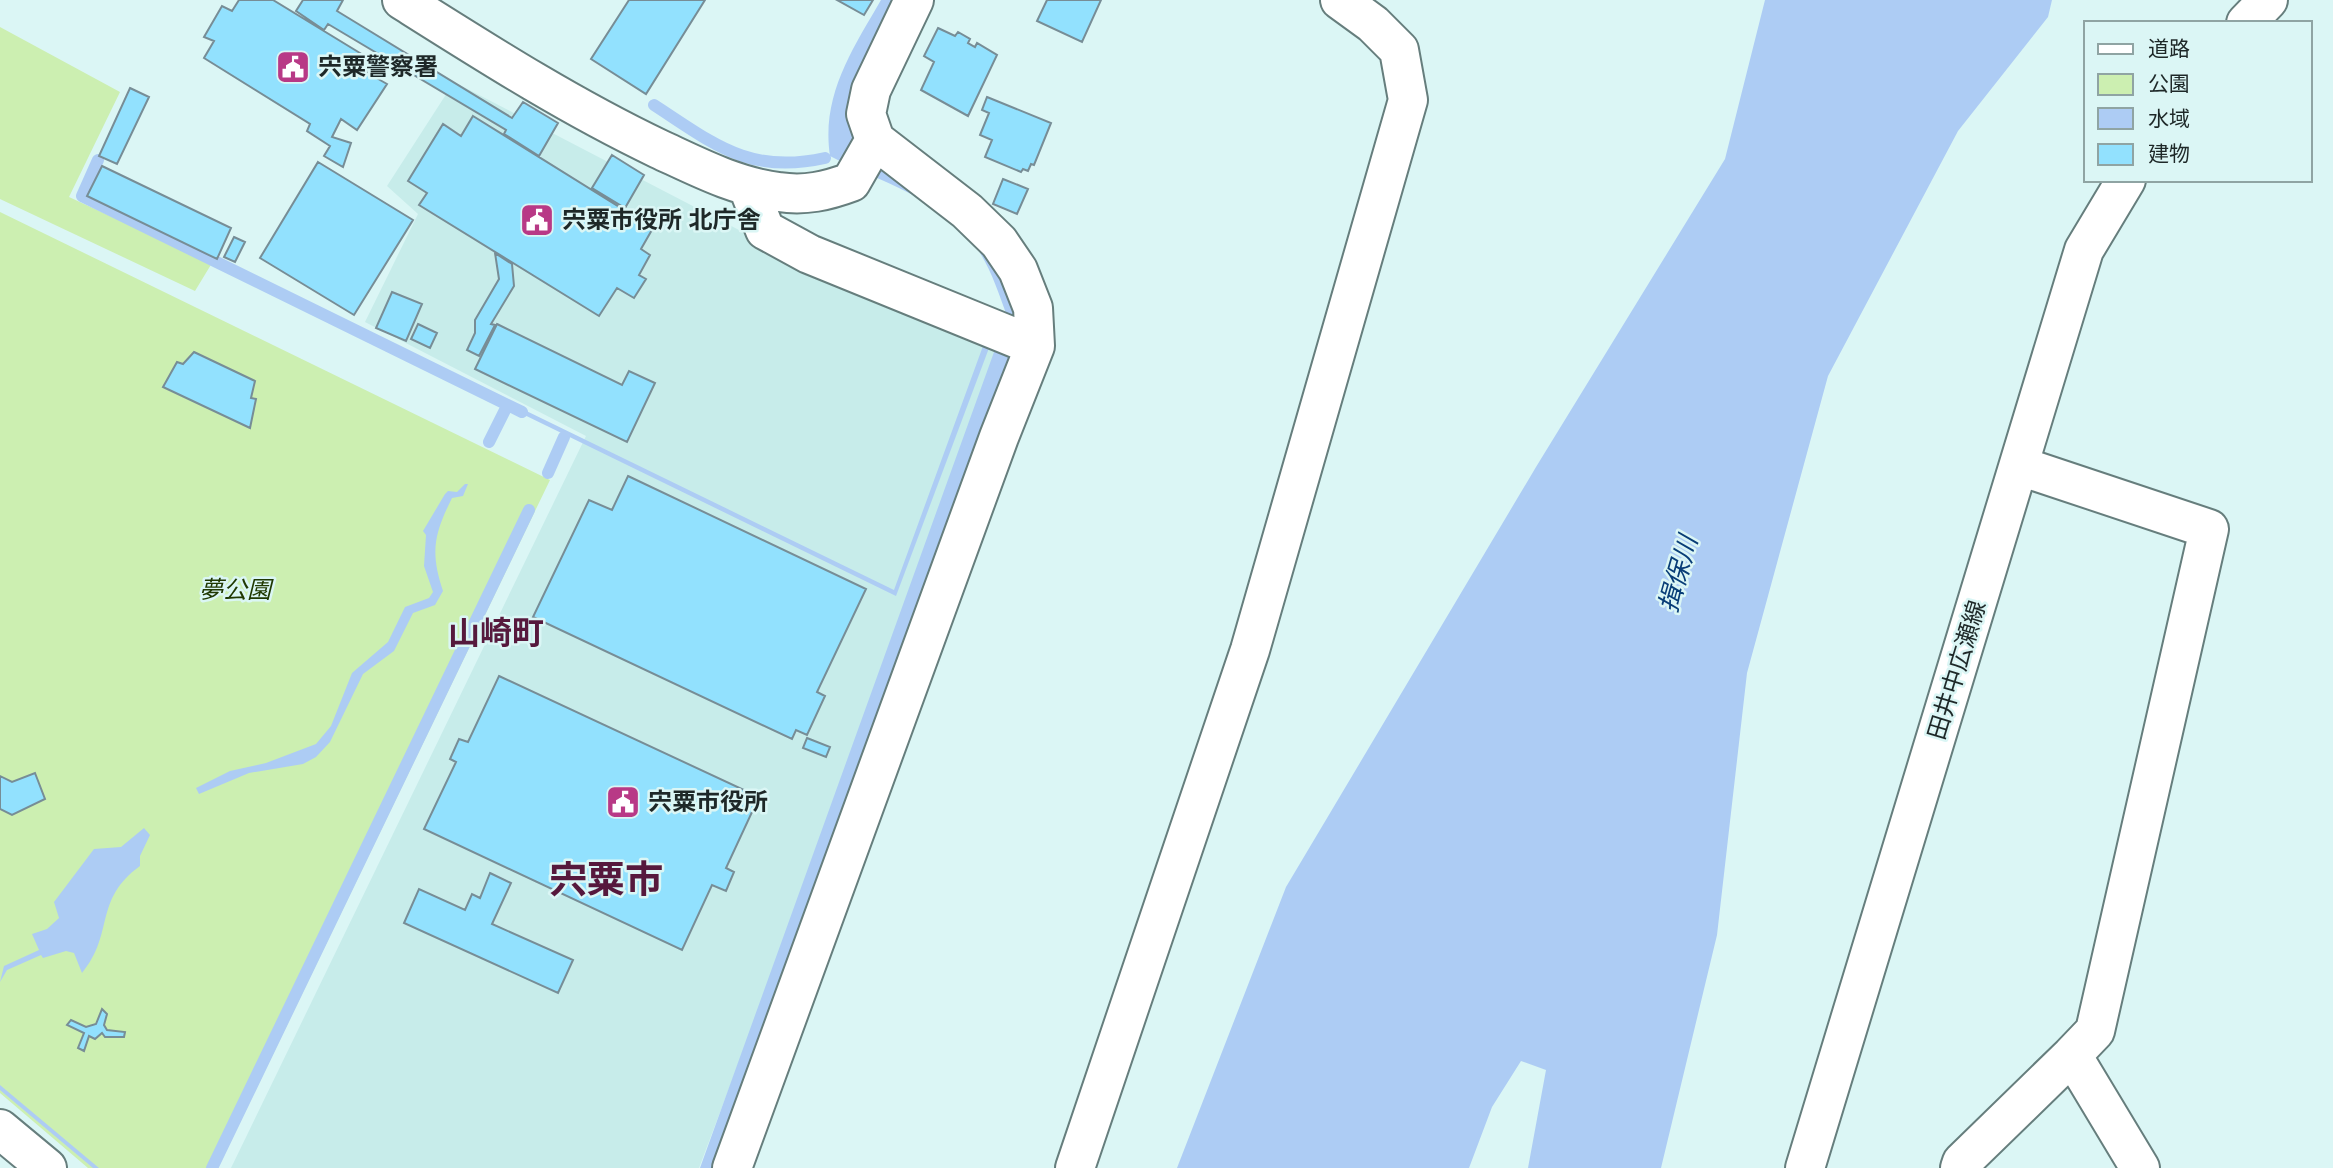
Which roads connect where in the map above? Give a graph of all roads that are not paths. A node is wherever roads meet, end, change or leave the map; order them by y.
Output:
1 (402, 0) edge
2 (914, 0) edge
3 (1340, 0) edge
4 (2268, 0) edge
5 (2248, 21) edge
6 (875, 140) junction
7 (2125, 182) edge
8 (748, 187) junction
9 (1035, 346) junction
10 (2020, 466) junction
11 (2072, 1055) junction
12 (0, 1129) edge
13 (47, 1168) edge
14 (732, 1168) edge
15 (1075, 1168) edge
16 (1805, 1168) edge
17 (1960, 1168) edge
18 (2140, 1168) edge

1 - 8 street
2 - 6 street
3 - 15 street
4 - 5 street
6 - 8 street
6 - 9 street
7 - 10 street, 田井中広瀬線
8 - 9 street
9 - 14 street
10 - 11 street
10 - 16 street, 田井中広瀬線
11 - 17 street
11 - 18 street
12 - 13 street

